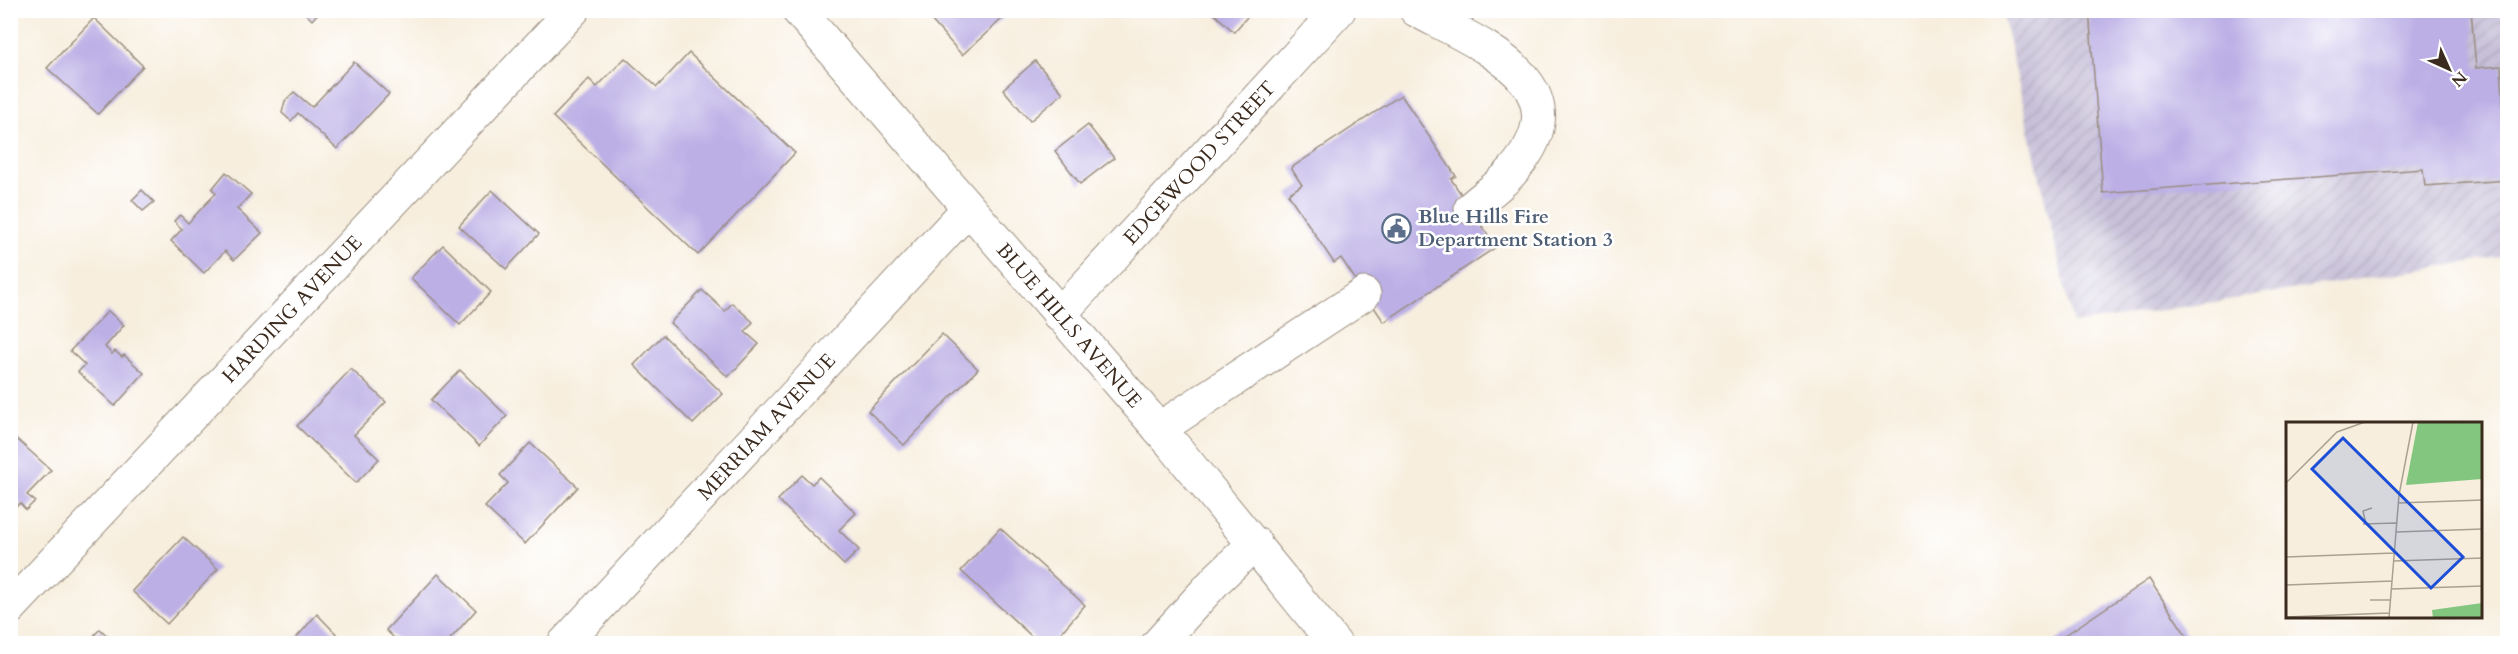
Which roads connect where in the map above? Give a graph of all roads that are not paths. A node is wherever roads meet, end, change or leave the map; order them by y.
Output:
1 (573, 10) edge
2 (798, 10) edge
3 (1339, 10) edge
4 (1416, 10) edge
5 (1471, 208) dead end
6 (968, 209) junction
7 (1364, 294) dead end
8 (1059, 315) junction
9 (1159, 429) junction
10 (1255, 543) junction
11 (10, 608) edge
12 (564, 644) edge
13 (1158, 644) edge
14 (1335, 644) edge

1 - 11 street, HARDING AVENUE
2 - 6 street, BLUE HILLS AVENUE
3 - 8 street, EDGEWOOD STREET
4 - 5 street
6 - 8 street, BLUE HILLS AVENUE
6 - 12 street, MERRIAM AVENUE
7 - 9 street
8 - 9 street, BLUE HILLS AVENUE
9 - 10 street, BLUE HILLS AVENUE
10 - 13 street
10 - 14 street, BLUE HILLS AVENUE

